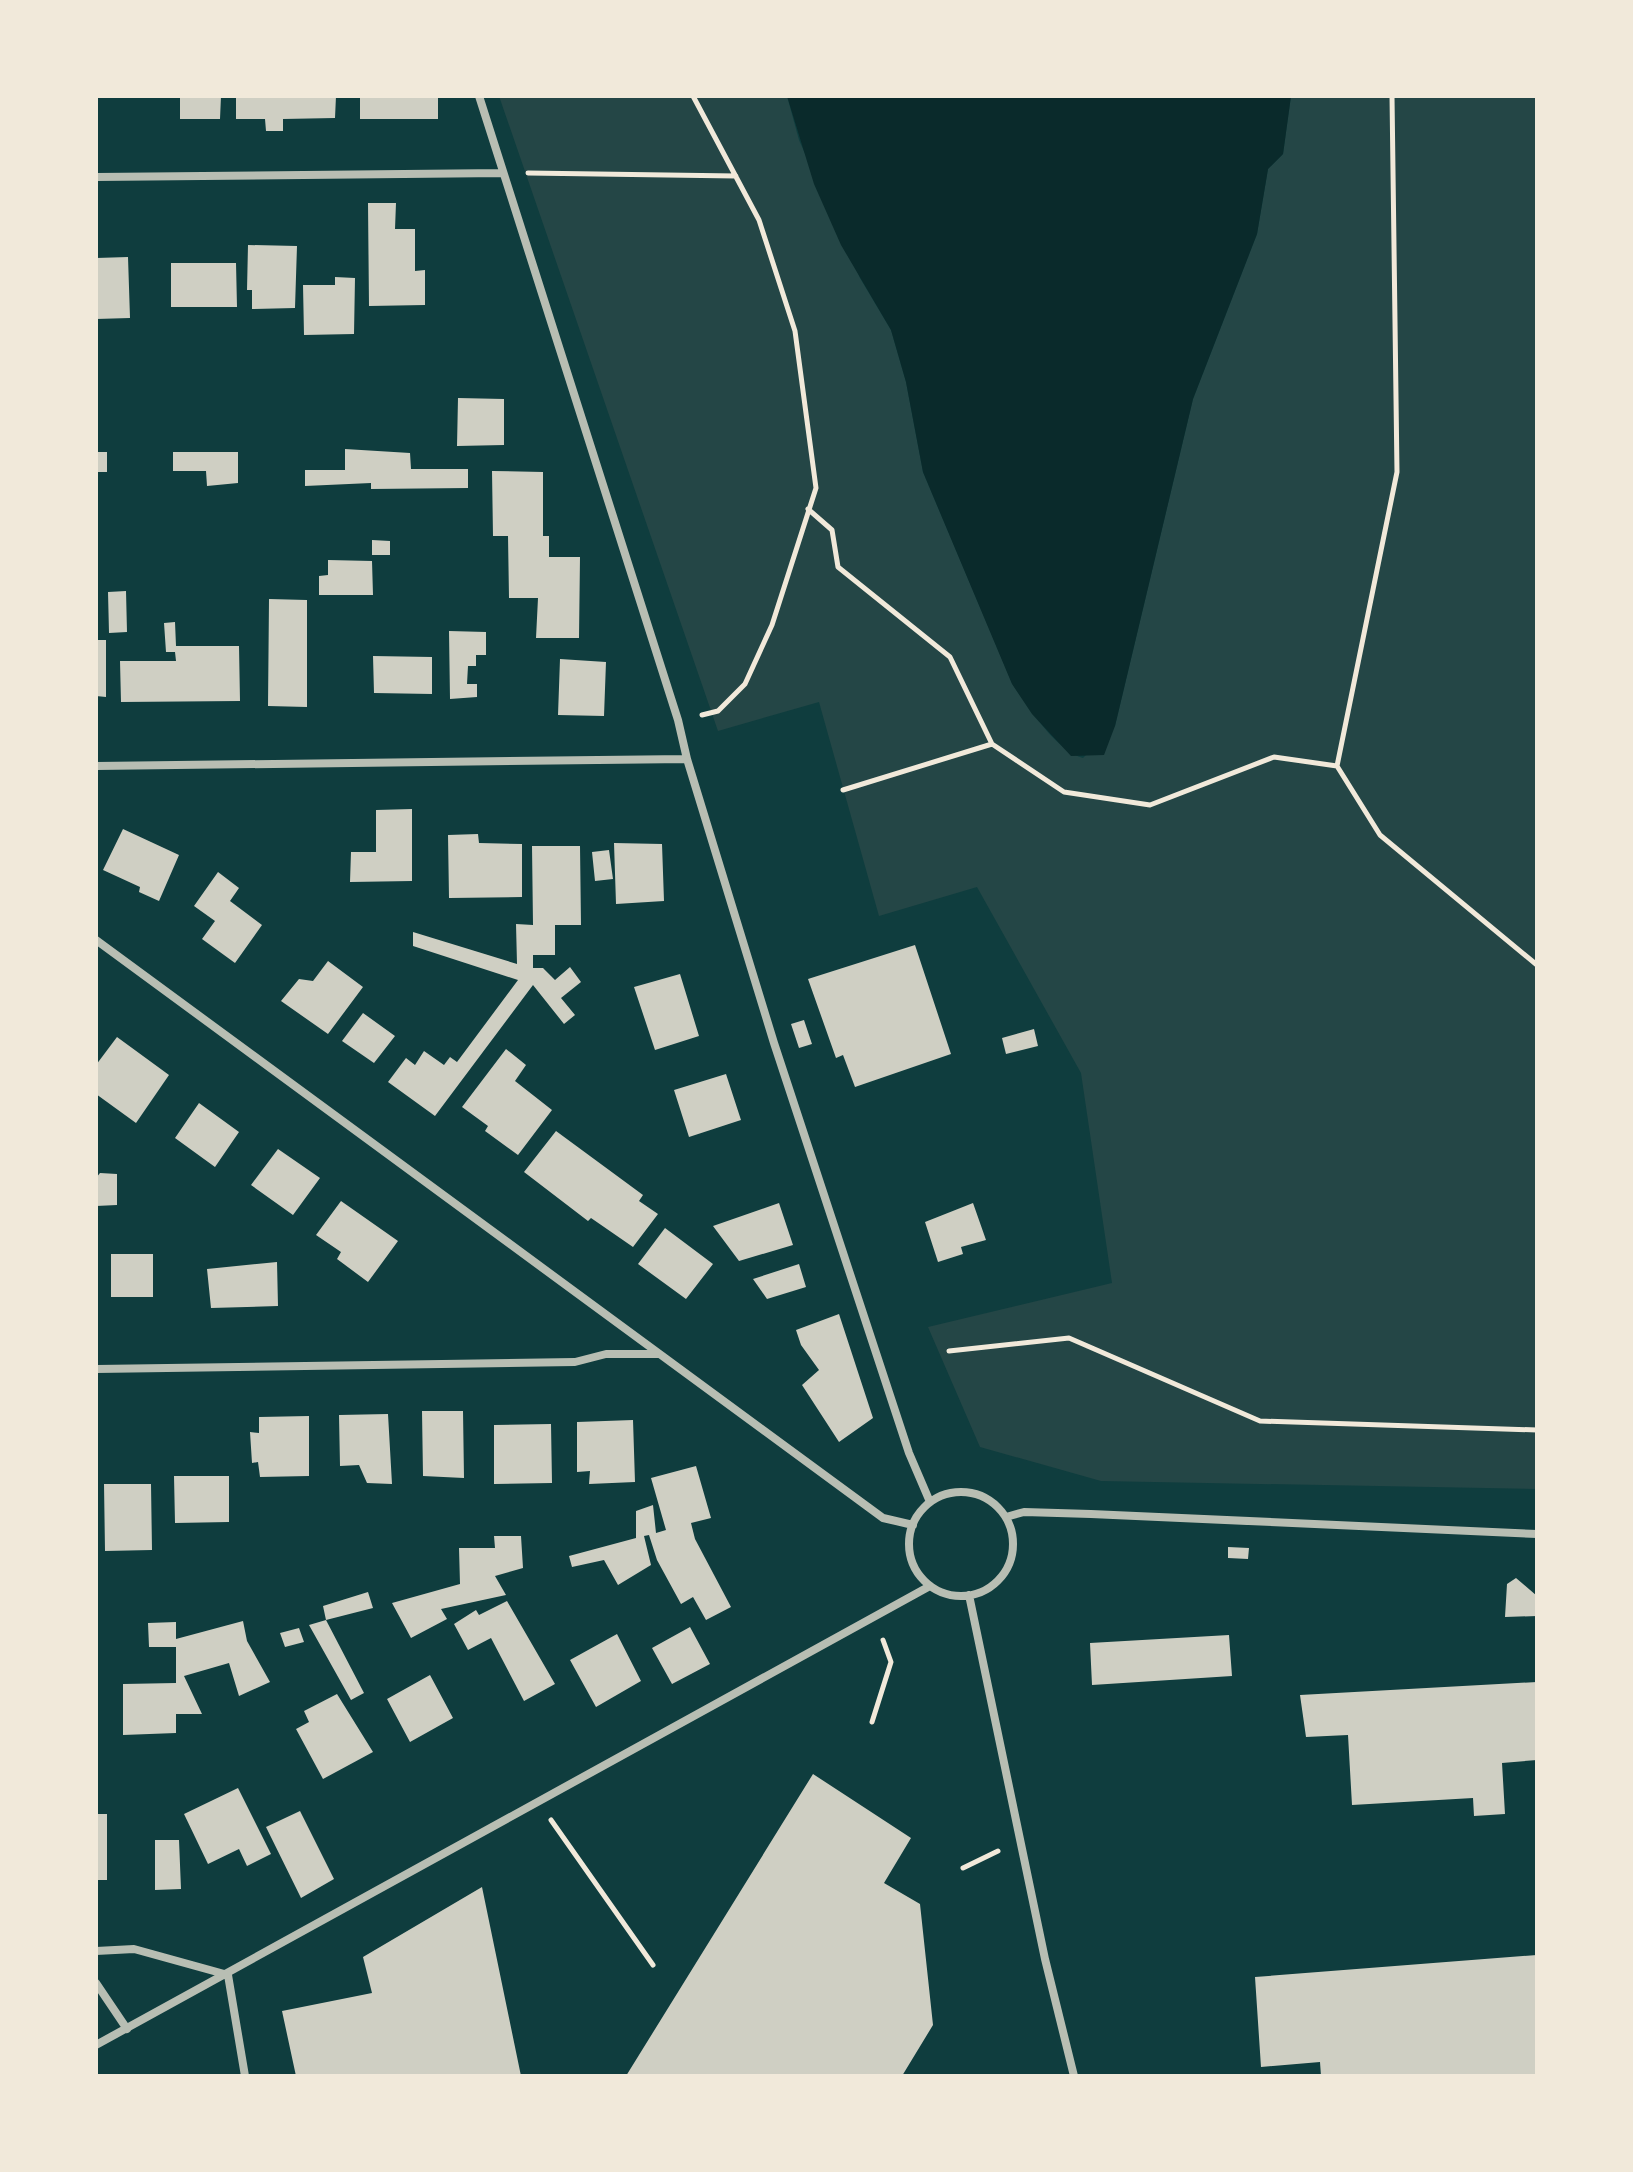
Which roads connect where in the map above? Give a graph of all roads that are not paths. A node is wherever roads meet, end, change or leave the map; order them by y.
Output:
1 (479, 96) edge
2 (503, 173) junction
3 (96, 177) edge
4 (687, 759) junction
5 (96, 766) edge
6 (96, 940) edge
7 (658, 1354) junction
8 (96, 1369) edge
9 (930, 1502) junction
10 (1006, 1517) junction
11 (913, 1525) junction
12 (1537, 1534) edge
13 (930, 1586) junction
14 (969, 1595) junction
15 (96, 1951) edge
16 (228, 1975) junction
17 (96, 1983) edge
18 (127, 2029) junction
19 (96, 2045) edge
20 (245, 2076) edge
21 (1074, 2076) edge

1 - 2 street
2 - 3 street
2 - 4 street
4 - 5 street
4 - 9 street
6 - 7 street
7 - 8 street
7 - 11 street
9 - 10 street
9 - 11 street
10 - 12 street
10 - 14 street
11 - 13 street
13 - 14 street
13 - 16 street
14 - 21 street
15 - 16 street
16 - 18 street
16 - 20 street
17 - 18 street
18 - 19 street

